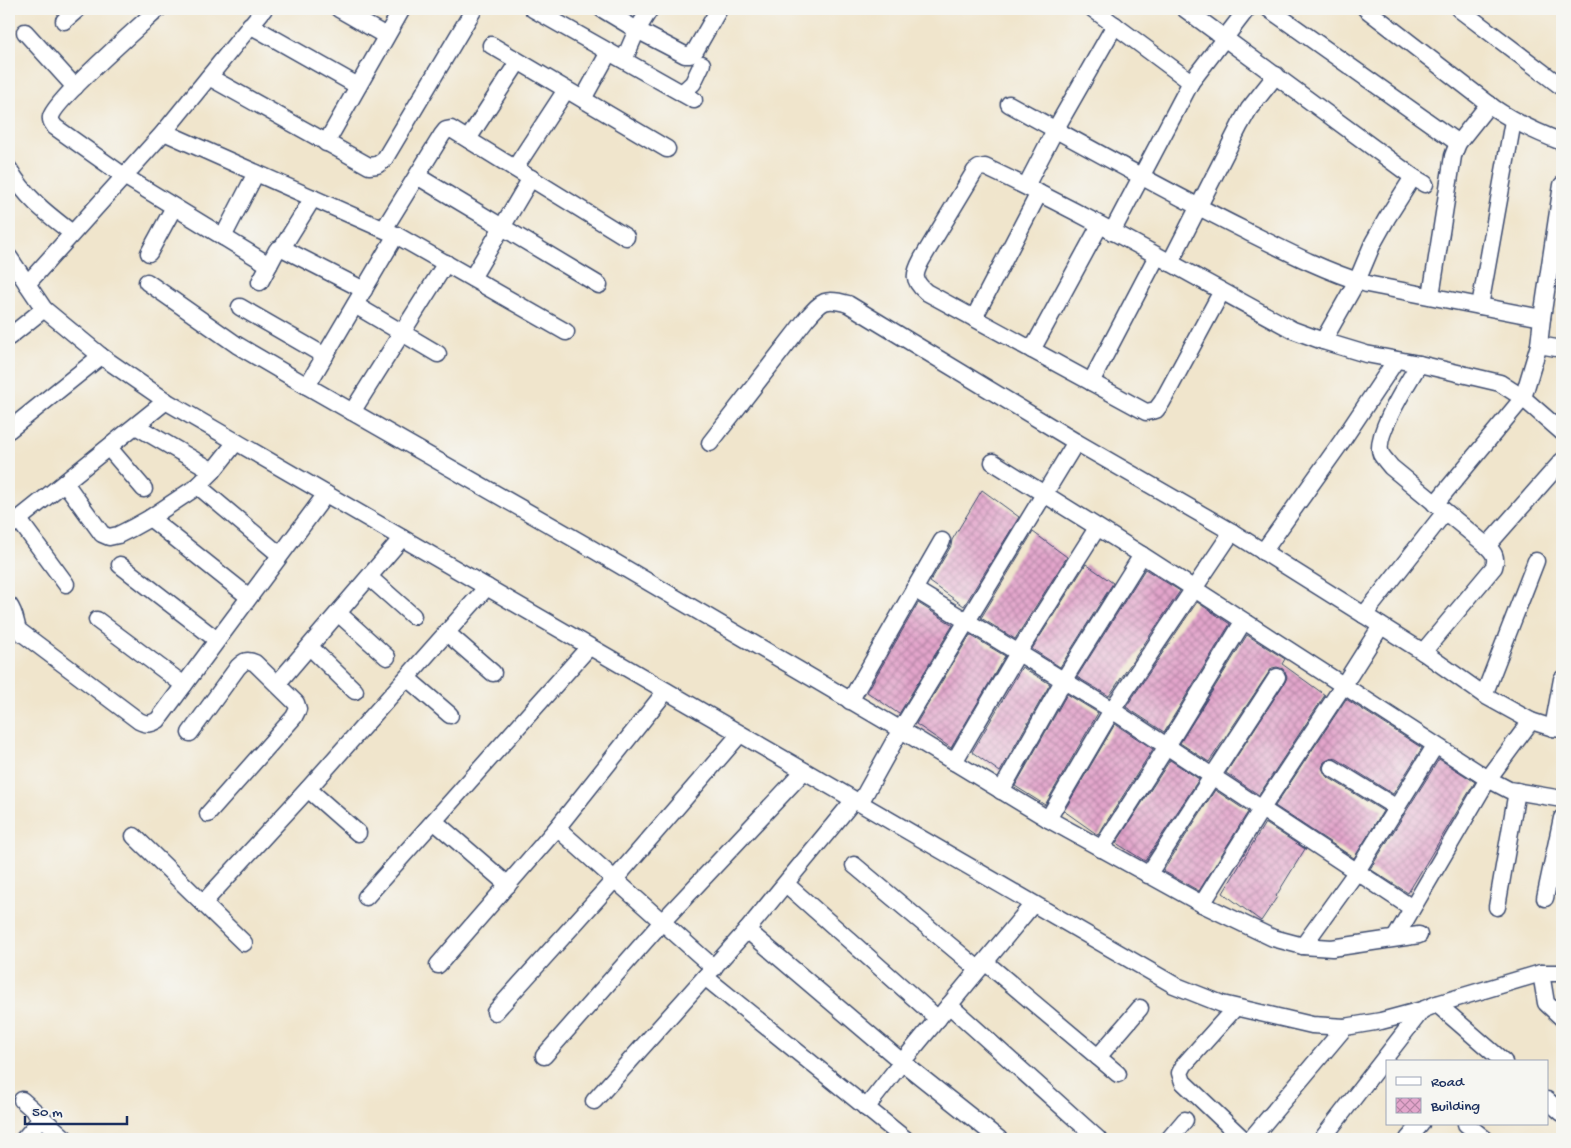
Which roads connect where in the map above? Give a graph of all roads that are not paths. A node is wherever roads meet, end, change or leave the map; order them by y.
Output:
1 (78, 9) edge
2 (158, 9) edge
3 (264, 9) edge
4 (339, 9) edge
5 (402, 9) edge
6 (533, 9) edge
7 (602, 9) edge
8 (650, 9) edge
9 (719, 9) edge
10 (1093, 9) edge
11 (1185, 9) edge
12 (1247, 9) edge
13 (1269, 9) edge
14 (1366, 9) edge
15 (1458, 9) edge
16 (470, 10) edge
17 (64, 21) dead end
18 (1115, 25) junction
19 (250, 26) junction
20 (637, 30) junction
21 (25, 32) dead end
22 (386, 36) junction
23 (1225, 38) junction
24 (491, 45) dead end
25 (609, 52) junction
26 (624, 60) junction
27 (518, 62) junction
28 (702, 64) dead end
29 (1276, 75) junction
30 (209, 77) junction
31 (1192, 82) junction
32 (358, 86) junction
33 (75, 87) junction
34 (1562, 87) edge
35 (566, 90) junction
36 (583, 99) junction
37 (1009, 104) dead end
38 (1489, 104) junction
39 (1514, 121) junction
40 (1055, 130) junction
41 (164, 132) junction
42 (468, 139) junction
43 (1562, 142) edge
44 (326, 143) junction
45 (1458, 143) junction
46 (667, 149) dead end
47 (514, 168) junction
48 (9, 169) edge
49 (256, 173) junction
50 (124, 176) junction
51 (417, 176) junction
52 (1141, 177) junction
53 (531, 178) junction
54 (1562, 184) edge
55 (1032, 190) junction
56 (313, 198) junction
57 (174, 207) junction
58 (1198, 207) junction
59 (502, 227) junction
60 (1106, 229) junction
61 (390, 232) junction
62 (72, 234) junction
63 (223, 237) junction
64 (626, 237) dead end
65 (282, 248) junction
66 (149, 253) dead end
67 (9, 257) edge
68 (1164, 260) junction
69 (446, 263) junction
70 (269, 265) junction
71 (472, 278) junction
72 (1357, 281) junction
73 (147, 282) dead end
74 (260, 282) dead end
75 (27, 284) junction
76 (599, 284) dead end
77 (364, 290) junction
78 (1222, 291) junction
79 (1432, 296) junction
80 (355, 305) junction
81 (1480, 306) junction
82 (240, 308) dead end
83 (44, 309) junction
84 (974, 318) junction
85 (1542, 318) junction
86 (566, 332) dead end
87 (401, 333) junction
88 (9, 337) edge
89 (1323, 341) junction
90 (1539, 345) junction
91 (1562, 349) edge
92 (1032, 350) junction
93 (438, 354) dead end
94 (101, 356) junction
95 (325, 356) junction
96 (1396, 360) junction
97 (1419, 364) junction
98 (1091, 382) junction
99 (307, 386) junction
100 (1523, 398) junction
101 (166, 401) junction
102 (352, 412) junction
103 (1542, 416) junction
104 (1562, 418) edge
105 (136, 426) junction
106 (9, 430) edge
107 (1562, 432) edge
108 (236, 442) junction
109 (1076, 442) junction
110 (710, 443) dead end
111 (109, 448) junction
112 (1562, 461) edge
113 (993, 462) dead end
114 (213, 471) junction
115 (65, 483) junction
116 (198, 486) junction
117 (144, 490) dead end
118 (326, 494) junction
119 (1045, 494) junction
120 (1440, 508) junction
121 (150, 518) junction
122 (14, 523) edge
123 (1097, 528) junction
124 (1232, 532) junction
125 (402, 538) junction
126 (942, 541) dead end
127 (1487, 546) junction
128 (1263, 552) junction
129 (280, 555) junction
130 (1142, 555) junction
131 (1536, 561) dead end
132 (120, 565) dead end
133 (369, 577) junction
134 (66, 584) dead end
135 (487, 588) junction
136 (914, 590) junction
137 (1194, 590) junction
138 (249, 597) junction
139 (9, 605) edge
140 (338, 614) junction
141 (1364, 615) junction
142 (413, 616) dead end
143 (97, 620) dead end
144 (966, 622) junction
145 (1244, 622) junction
146 (1381, 626) junction
147 (447, 633) junction
148 (217, 640) junction
149 (310, 647) junction
150 (590, 647) junction
151 (1423, 652) junction
152 (1018, 654) junction
153 (387, 657) dead end
154 (493, 673) dead end
155 (1277, 677) dead end
156 (407, 678) junction
157 (1562, 679) edge
158 (1064, 681) junction
159 (278, 684) junction
160 (184, 685) junction
161 (1343, 686) junction
162 (355, 691) dead end
163 (666, 691) junction
164 (1484, 695) junction
165 (850, 701) junction
166 (1112, 710) junction
167 (450, 715) dead end
168 (1531, 721) junction
169 (1557, 728) edge
170 (900, 731) junction
171 (190, 733) dead end
172 (740, 734) junction
173 (1167, 746) junction
174 (1435, 746) junction
175 (954, 762) junction
176 (1332, 768) dead end
177 (804, 771) junction
178 (1212, 776) junction
179 (1488, 779) junction
180 (308, 789) junction
181 (1002, 791) junction
182 (1518, 791) junction
183 (1562, 799) edge
184 (857, 801) junction
185 (1262, 808) junction
186 (1397, 808) junction
187 (208, 814) dead end
188 (1562, 818) edge
189 (1048, 819) junction
190 (434, 821) junction
191 (557, 828) junction
192 (358, 833) dead end
193 (134, 836) dead end
194 (1101, 849) junction
195 (854, 865) dead end
196 (1357, 871) junction
197 (1148, 875) junction
198 (615, 879) junction
199 (786, 884) junction
200 (508, 885) junction
201 (366, 897) dead end
202 (1545, 898) dead end
203 (203, 903) junction
204 (1033, 904) junction
205 (1202, 904) junction
206 (1496, 907) dead end
207 (1412, 908) junction
208 (662, 922) junction
209 (748, 930) junction
210 (1419, 935) dead end
211 (1395, 938) junction
212 (244, 942) dead end
213 (1303, 946) junction
214 (438, 965) dead end
215 (982, 966) junction
216 (710, 972) junction
217 (1562, 972) edge
218 (1541, 973) junction
219 (948, 1005) junction
220 (1430, 1007) junction
221 (1140, 1008) dead end
222 (1236, 1008) junction
223 (495, 1012) dead end
224 (938, 1018) junction
225 (1562, 1018) edge
226 (1345, 1027) junction
227 (544, 1056) dead end
228 (1098, 1057) junction
229 (1387, 1060) edge
230 (1501, 1060) edge
231 (1386, 1061) edge
232 (902, 1062) junction
233 (1118, 1074) dead end
234 (22, 1100) dead end
235 (594, 1101) dead end
236 (1548, 1101) edge
237 (866, 1108) junction
238 (1562, 1113) edge
239 (42, 1118) junction
240 (1185, 1120) dead end
241 (1419, 1126) edge
242 (1469, 1126) edge
243 (24, 1139) edge
244 (66, 1139) edge
245 (905, 1139) edge
246 (999, 1139) edge
247 (1098, 1139) edge
248 (1169, 1139) edge
249 (1243, 1139) edge
250 (1251, 1139) edge
251 (1322, 1139) edge
252 (1408, 1139) edge
253 (1485, 1139) edge

1 - 17 street
2 - 33 street
3 - 19 street
4 - 22 street
5 - 22 street
6 - 25 street
7 - 20 street
8 - 20 street
9 - 20 street
10 - 18 street
11 - 23 street
12 - 23 street
13 - 45 street
14 - 38 street
15 - 34 street
16 - 44 street
18 - 31 street
18 - 40 street
19 - 30 street
19 - 32 street
20 - 26 street
21 - 33 street
22 - 32 street
23 - 29 street
23 - 31 street
24 - 27 street
25 - 26 street
25 - 36 street
26 - 28 street
27 - 35 street
27 - 42 street
29 - 58 street
29 - 72 street
30 - 41 street
30 - 44 street
31 - 52 street
32 - 44 street
33 - 50 street
35 - 36 street
35 - 47 street
36 - 46 street
37 - 40 street
38 - 39 street
38 - 45 street
39 - 43 street
39 - 81 street
40 - 52 street
40 - 55 street
41 - 49 street
41 - 50 street
42 - 47 street
42 - 51 street
45 - 79 street
47 - 53 street
48 - 62 street
49 - 56 street
49 - 63 street
50 - 57 street
50 - 62 street
51 - 59 street
51 - 61 street
52 - 58 street
52 - 60 street
53 - 59 street
53 - 64 street
54 - 85 street
55 - 60 street
55 - 84 street
55 - 84 street
56 - 61 street
56 - 65 street
57 - 63 street
57 - 66 street
58 - 68 street
58 - 72 street
59 - 71 street
59 - 76 street
60 - 68 street
60 - 92 street
61 - 69 street
61 - 77 street
62 - 75 street
63 - 70 street
65 - 70 street
65 - 77 street
67 - 75 street
68 - 78 street
68 - 98 street
69 - 71 street
69 - 87 street
70 - 74 street
71 - 86 street
72 - 79 street
72 - 89 street
73 - 99 street
75 - 83 street
77 - 80 street
78 - 89 street
78 - 98 street
79 - 81 street
80 - 87 street
80 - 95 street
81 - 85 street
82 - 95 street
83 - 88 street
83 - 94 street
84 - 92 street
85 - 90 street
87 - 93 street
87 - 102 street
89 - 96 street
90 - 91 street
90 - 100 street
92 - 98 street
94 - 101 street
94 - 106 street
95 - 99 street
96 - 97 street
96 - 128 street
97 - 100 street
97 - 120 street
99 - 102 street
100 - 103 street
100 - 120 street
101 - 105 street
101 - 108 street
102 - 165 street
103 - 104 street
103 - 107 street
105 - 111 street
105 - 114 street
108 - 114 street
108 - 118 street
109 - 110 street
109 - 119 street
109 - 124 street
111 - 115 street
111 - 117 street
112 - 127 street
113 - 119 street
114 - 116 street
115 - 121 street
115 - 122 street
116 - 121 street
116 - 129 street
118 - 125 street
118 - 129 street
119 - 123 street
119 - 144 street
120 - 127 street
120 - 141 street
121 - 138 street
122 - 134 street
123 - 130 street
123 - 152 street
124 - 128 street
124 - 137 street
125 - 133 street
125 - 135 street
126 - 136 street
127 - 151 street
128 - 141 street
129 - 138 street
130 - 137 street
130 - 158 street
131 - 164 street
132 - 148 street
133 - 140 street
133 - 142 street
135 - 147 street
135 - 150 street
136 - 144 street
136 - 165 street
137 - 145 street
137 - 166 street
138 - 148 street
139 - 160 street
140 - 149 street
140 - 153 street
141 - 146 street
143 - 160 street
144 - 152 street
144 - 170 street
145 - 161 street
145 - 173 street
146 - 151 street
146 - 161 street
147 - 154 street
147 - 156 street
148 - 160 street
149 - 159 street
149 - 162 street
150 - 163 street
150 - 190 street
151 - 164 street
152 - 158 street
152 - 175 street
155 - 178 street
156 - 167 street
156 - 180 street
157 - 169 street
158 - 166 street
158 - 181 street
159 - 171 street
159 - 187 street
161 - 174 street
161 - 185 street
163 - 172 street
163 - 191 street
164 - 168 street
165 - 170 street
166 - 173 street
166 - 189 street
168 - 169 street
168 - 179 street
170 - 175 street
170 - 184 street
172 - 177 street
172 - 198 street
173 - 178 street
173 - 194 street
174 - 179 street
174 - 186 street
175 - 181 street
176 - 186 street
177 - 184 street
177 - 208 street
178 - 185 street
178 - 197 street
179 - 182 street
179 - 207 street
180 - 192 street
180 - 203 street
181 - 189 street
182 - 183 street
182 - 206 street
184 - 199 street
184 - 204 street
185 - 196 street
185 - 205 street
186 - 196 street
188 - 202 street
189 - 194 street
190 - 200 street
190 - 201 street
191 - 198 street
191 - 200 street
193 - 203 street
194 - 197 street
195 - 215 street
196 - 207 street
196 - 213 street
197 - 205 street
198 - 208 street
198 - 223 street
199 - 209 street
199 - 224 street
200 - 214 street
203 - 212 street
204 - 215 street
204 - 222 street
205 - 213 street
207 - 211 street
208 - 216 street
208 - 227 street
209 - 216 street
209 - 232 street
210 - 211 street
211 - 213 street
215 - 219 street
215 - 228 street
216 - 235 street
216 - 237 street
217 - 218 street
218 - 220 street
218 - 225 street
219 - 224 street
219 - 247 street
220 - 226 street
220 - 229 street
220 - 230 street
221 - 228 street
222 - 226 street
222 - 249 street
224 - 232 street
226 - 250 street
228 - 233 street
231 - 251 street
232 - 237 street
232 - 246 street
234 - 239 street
236 - 238 street
237 - 245 street
239 - 243 street
239 - 244 street
240 - 248 street
241 - 252 street
242 - 253 street

